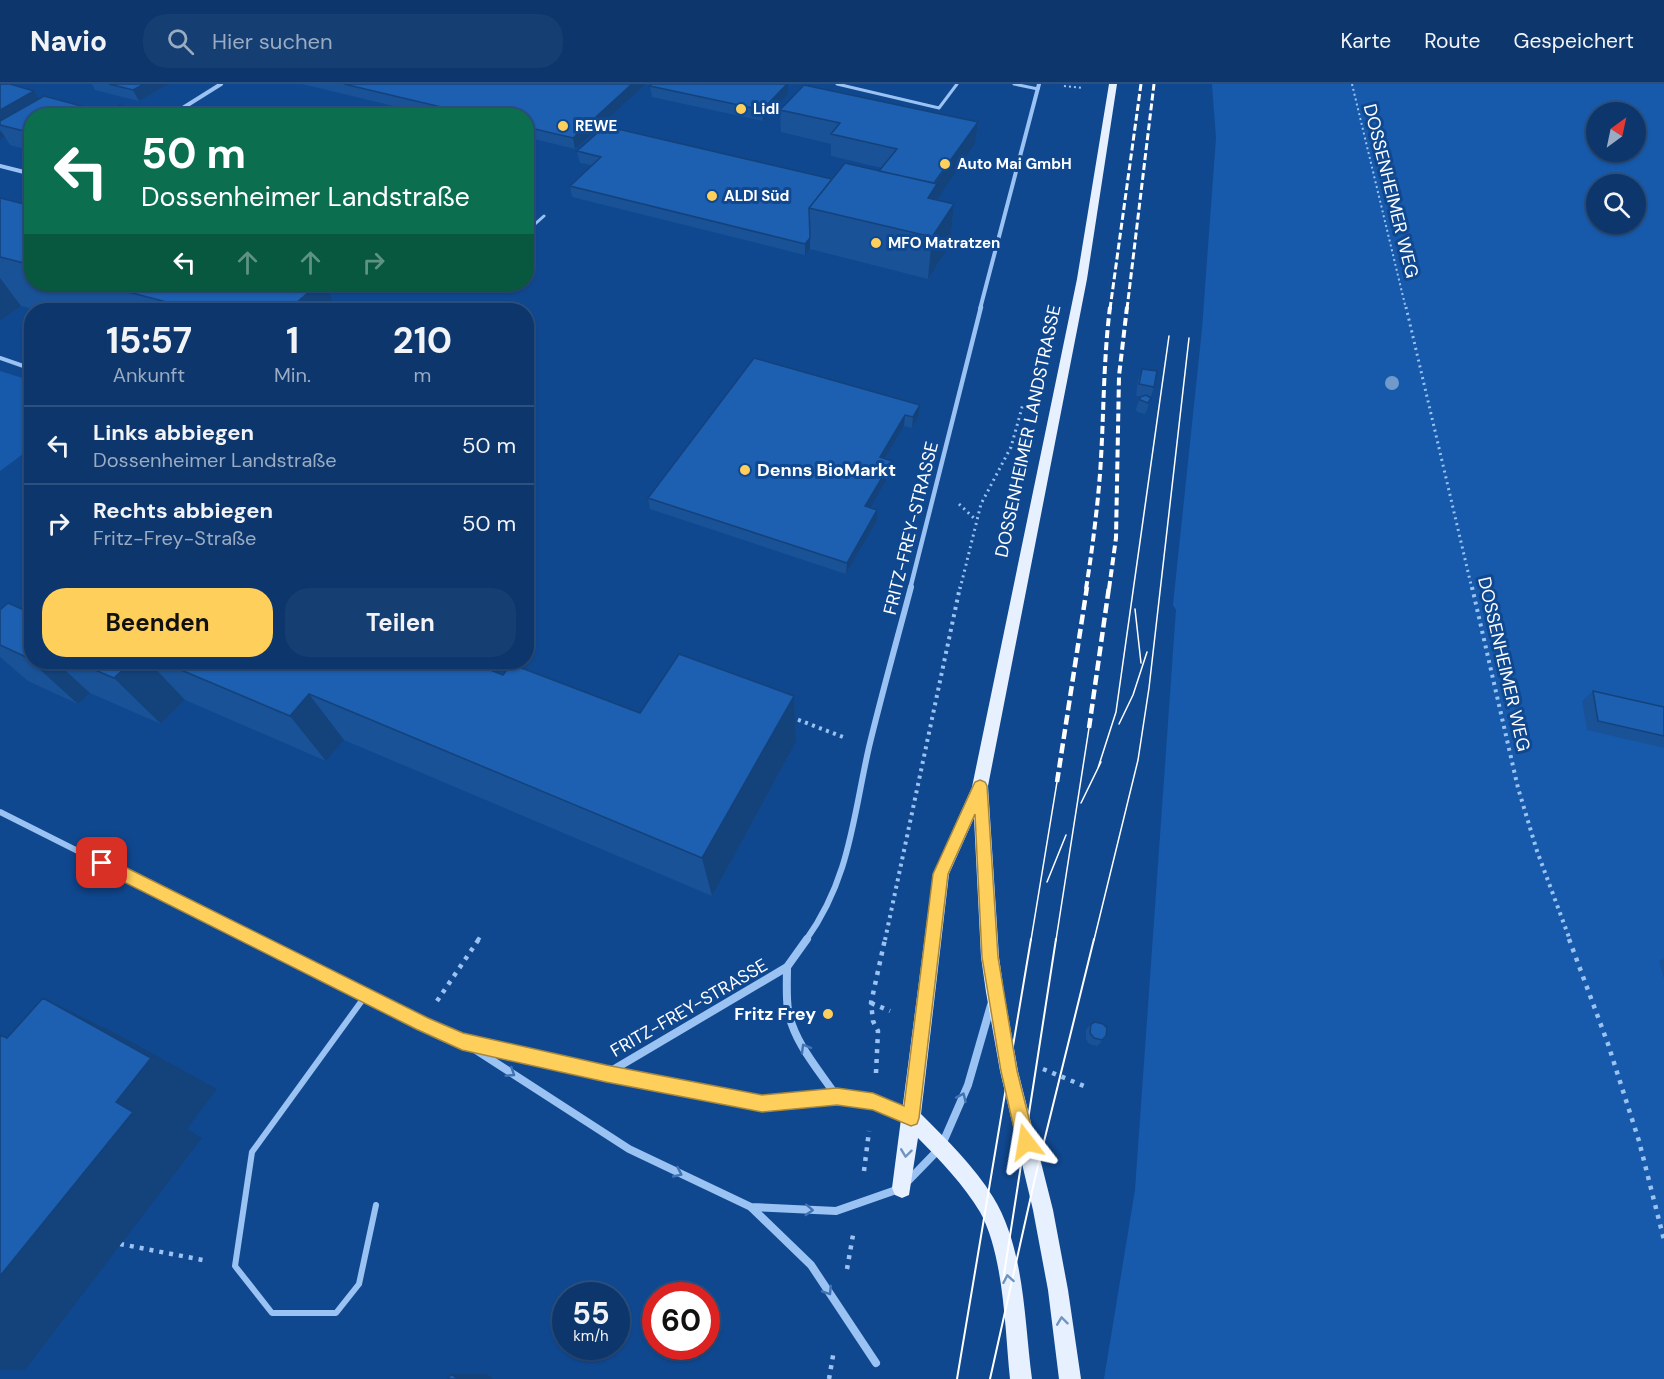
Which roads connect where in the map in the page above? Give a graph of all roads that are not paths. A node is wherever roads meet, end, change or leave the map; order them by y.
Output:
1 (221, 84) edge
2 (837, 84) edge
3 (957, 84) edge
4 (1014, 84) edge
5 (1113, 84) edge
6 (1038, 86) edge
7 (183, 108) edge
8 (0, 166) edge
9 (24, 172) edge
10 (544, 216) dead end
11 (534, 225) edge
12 (0, 358) edge
13 (24, 366) edge
14 (980, 786) junction
15 (0, 812) edge
16 (787, 967) junction
17 (995, 992) junction
18 (366, 995) junction
19 (462, 1041) junction
20 (606, 1074) junction
21 (837, 1097) junction
22 (911, 1118) junction
23 (940, 1147) junction
24 (902, 1188) junction
25 (376, 1205) dead end
26 (751, 1207) junction
27 (876, 1363) dead end
28 (1021, 1379) edge
29 (1070, 1379) edge

1 - 7 street
2 - 3 lane
4 - 6 lane
5 - 14 main road, DOSSENHEIMER LANDSTRASSE
6 - 16 street, FRITZ-FREY-STRASSE
8 - 9 street
10 - 11 lane
12 - 13 lane
14 - 17 main road, DOSSENHEIMER LANDSTRASSE
14 - 22 main road, DOSSENHEIMER LANDSTRASSE
15 - 18 street, FRITZ-FREY-STRASSE
16 - 20 street, FRITZ-FREY-STRASSE
21 -> 16 street, FRITZ-FREY-STRASSE
23 -> 17 street, DOSSENHEIMER LANDSTRASSE
29 -> 17 main road, DOSSENHEIMER LANDSTRASSE
18 - 19 street, FRITZ-FREY-STRASSE
18 - 25 lane
19 - 20 street, FRITZ-FREY-STRASSE
19 -> 26 street, FRITZ-FREY-STRASSE
20 - 21 street, FRITZ-FREY-STRASSE
21 - 22 street, FRITZ-FREY-STRASSE
22 - 23 main road
22 -> 24 main road, DOSSENHEIMER LANDSTRASSE
23 - 24 street, DOSSENHEIMER LANDSTRASSE
28 -> 23 main road
26 -> 24 street, FRITZ-FREY-STRASSE
26 -> 27 street, FRITZ-FREY-STRASSE

